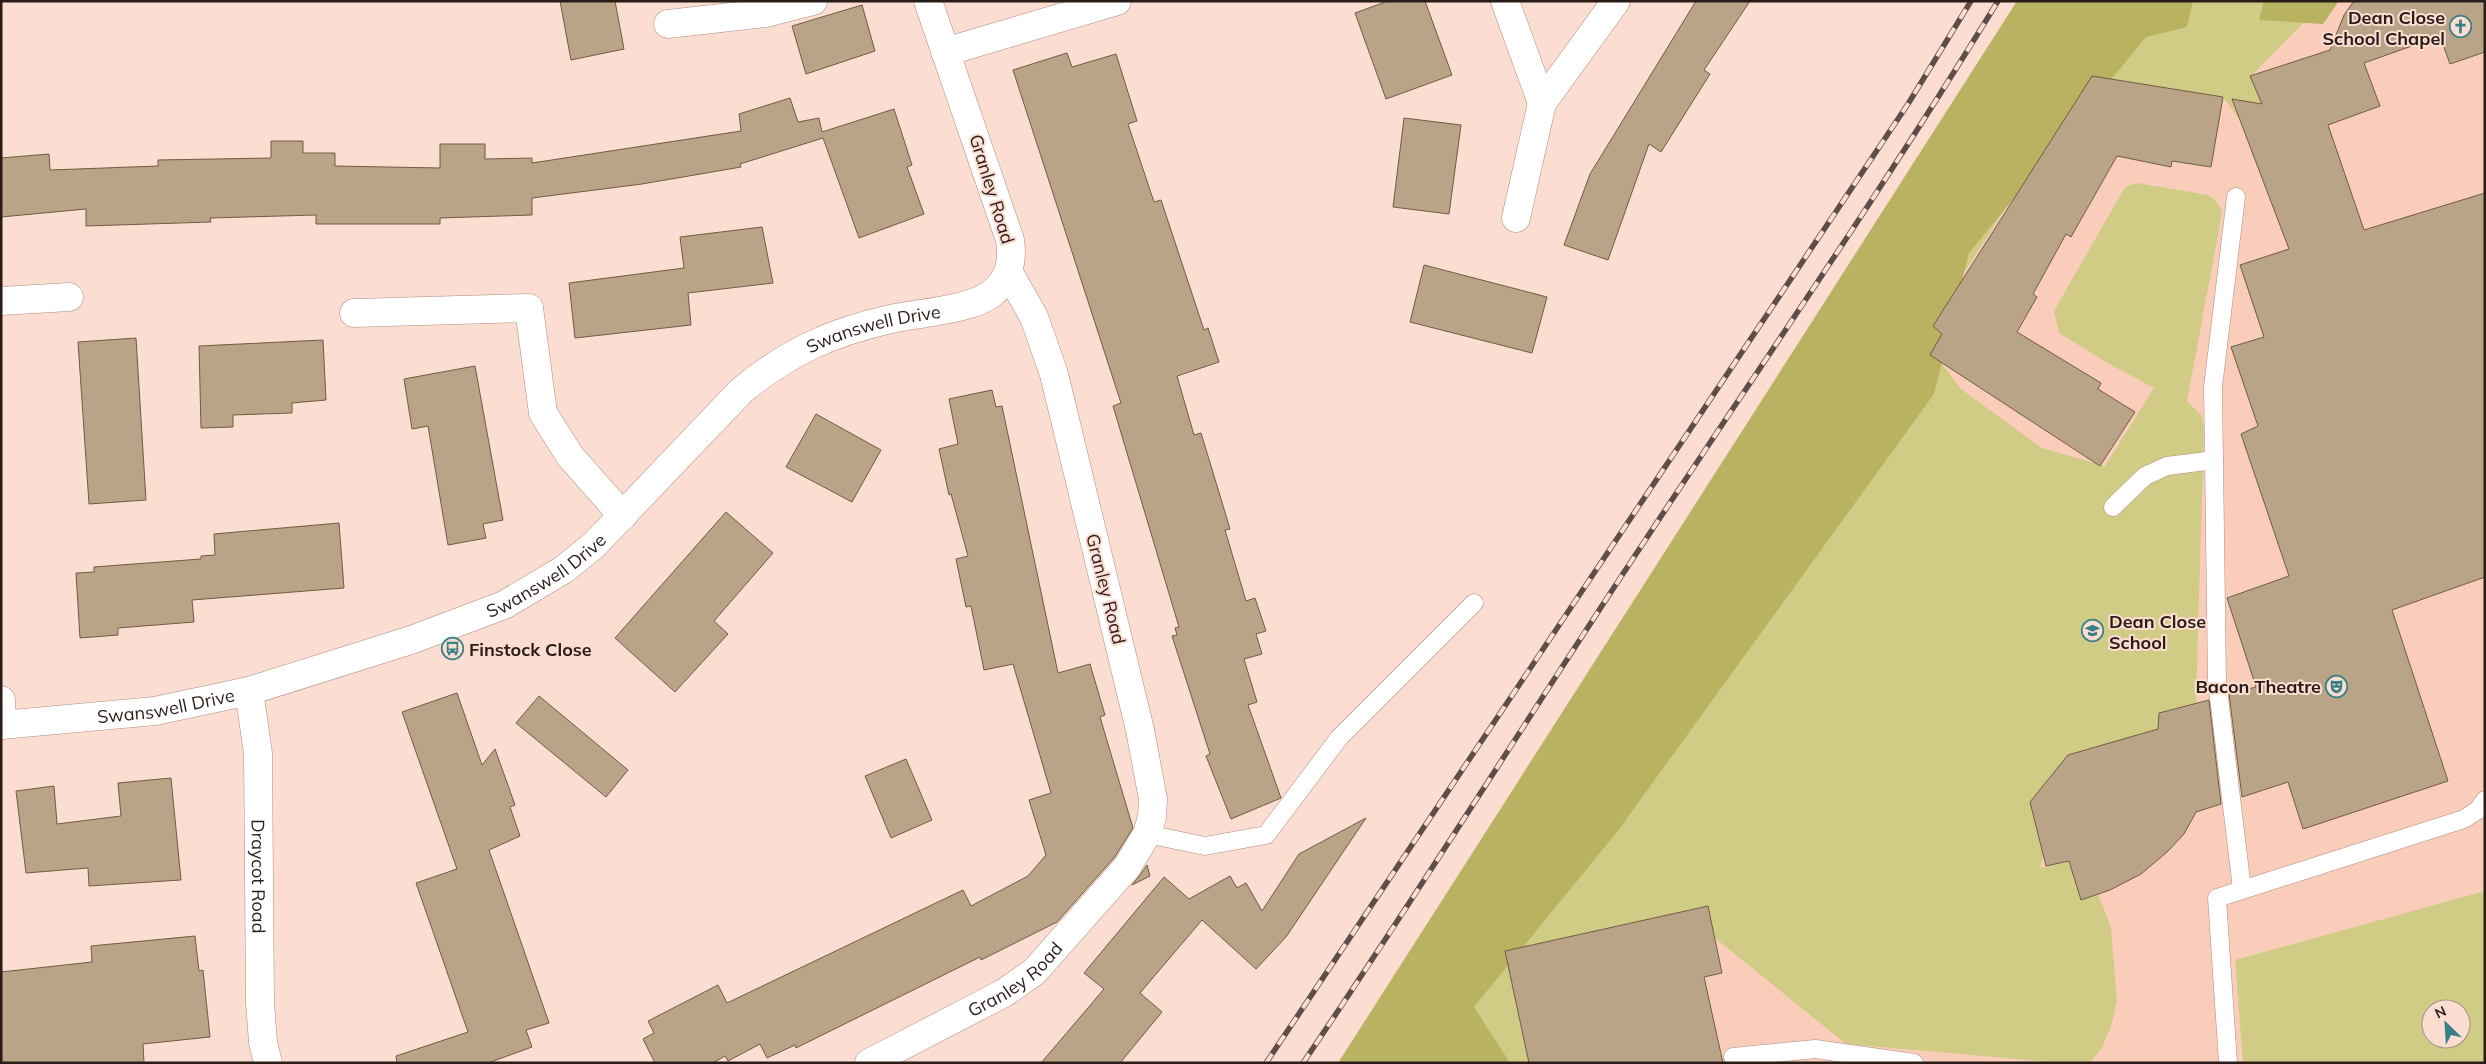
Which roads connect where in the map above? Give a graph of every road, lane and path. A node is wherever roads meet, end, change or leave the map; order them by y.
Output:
1 (813, 1) edge
2 (928, 1) edge
3 (1117, 1) edge
4 (1505, 1) edge
5 (1616, 1) edge
6 (668, 24) dead end
7 (945, 52) junction
8 (1542, 104) junction
9 (2236, 197) dead end
10 (1516, 218) dead end
11 (1008, 273) junction
12 (69, 297) dead end
13 (1, 301) edge
14 (354, 313) dead end
15 (2214, 460) junction
16 (2113, 507) dead end
17 (623, 516) junction
18 (1474, 603) dead end
19 (249, 691) junction
20 (2, 716) edge
21 (2485, 800) edge
22 (1148, 834) junction
23 (2242, 890) junction
24 (1733, 1057) dead end
25 (268, 1063) edge
26 (869, 1063) edge
27 (1914, 1063) edge
28 (2228, 1063) edge

1 - 6 street
2 - 7 street, Granley Road
3 - 7 street
4 - 8 street
5 - 8 street
7 - 11 street, Granley Road
8 - 10 street
9 - 15 lane
11 - 17 street, Swanswell Drive
11 - 22 street, Granley Road
12 - 13 street
14 - 17 street
15 - 16 lane
15 - 23 lane
17 - 19 street, Swanswell Drive
18 - 22 lane
19 - 20 street, Swanswell Drive
19 - 25 street, Draycot Road
21 - 23 lane
22 - 26 street, Granley Road
23 - 28 lane
24 - 27 lane

